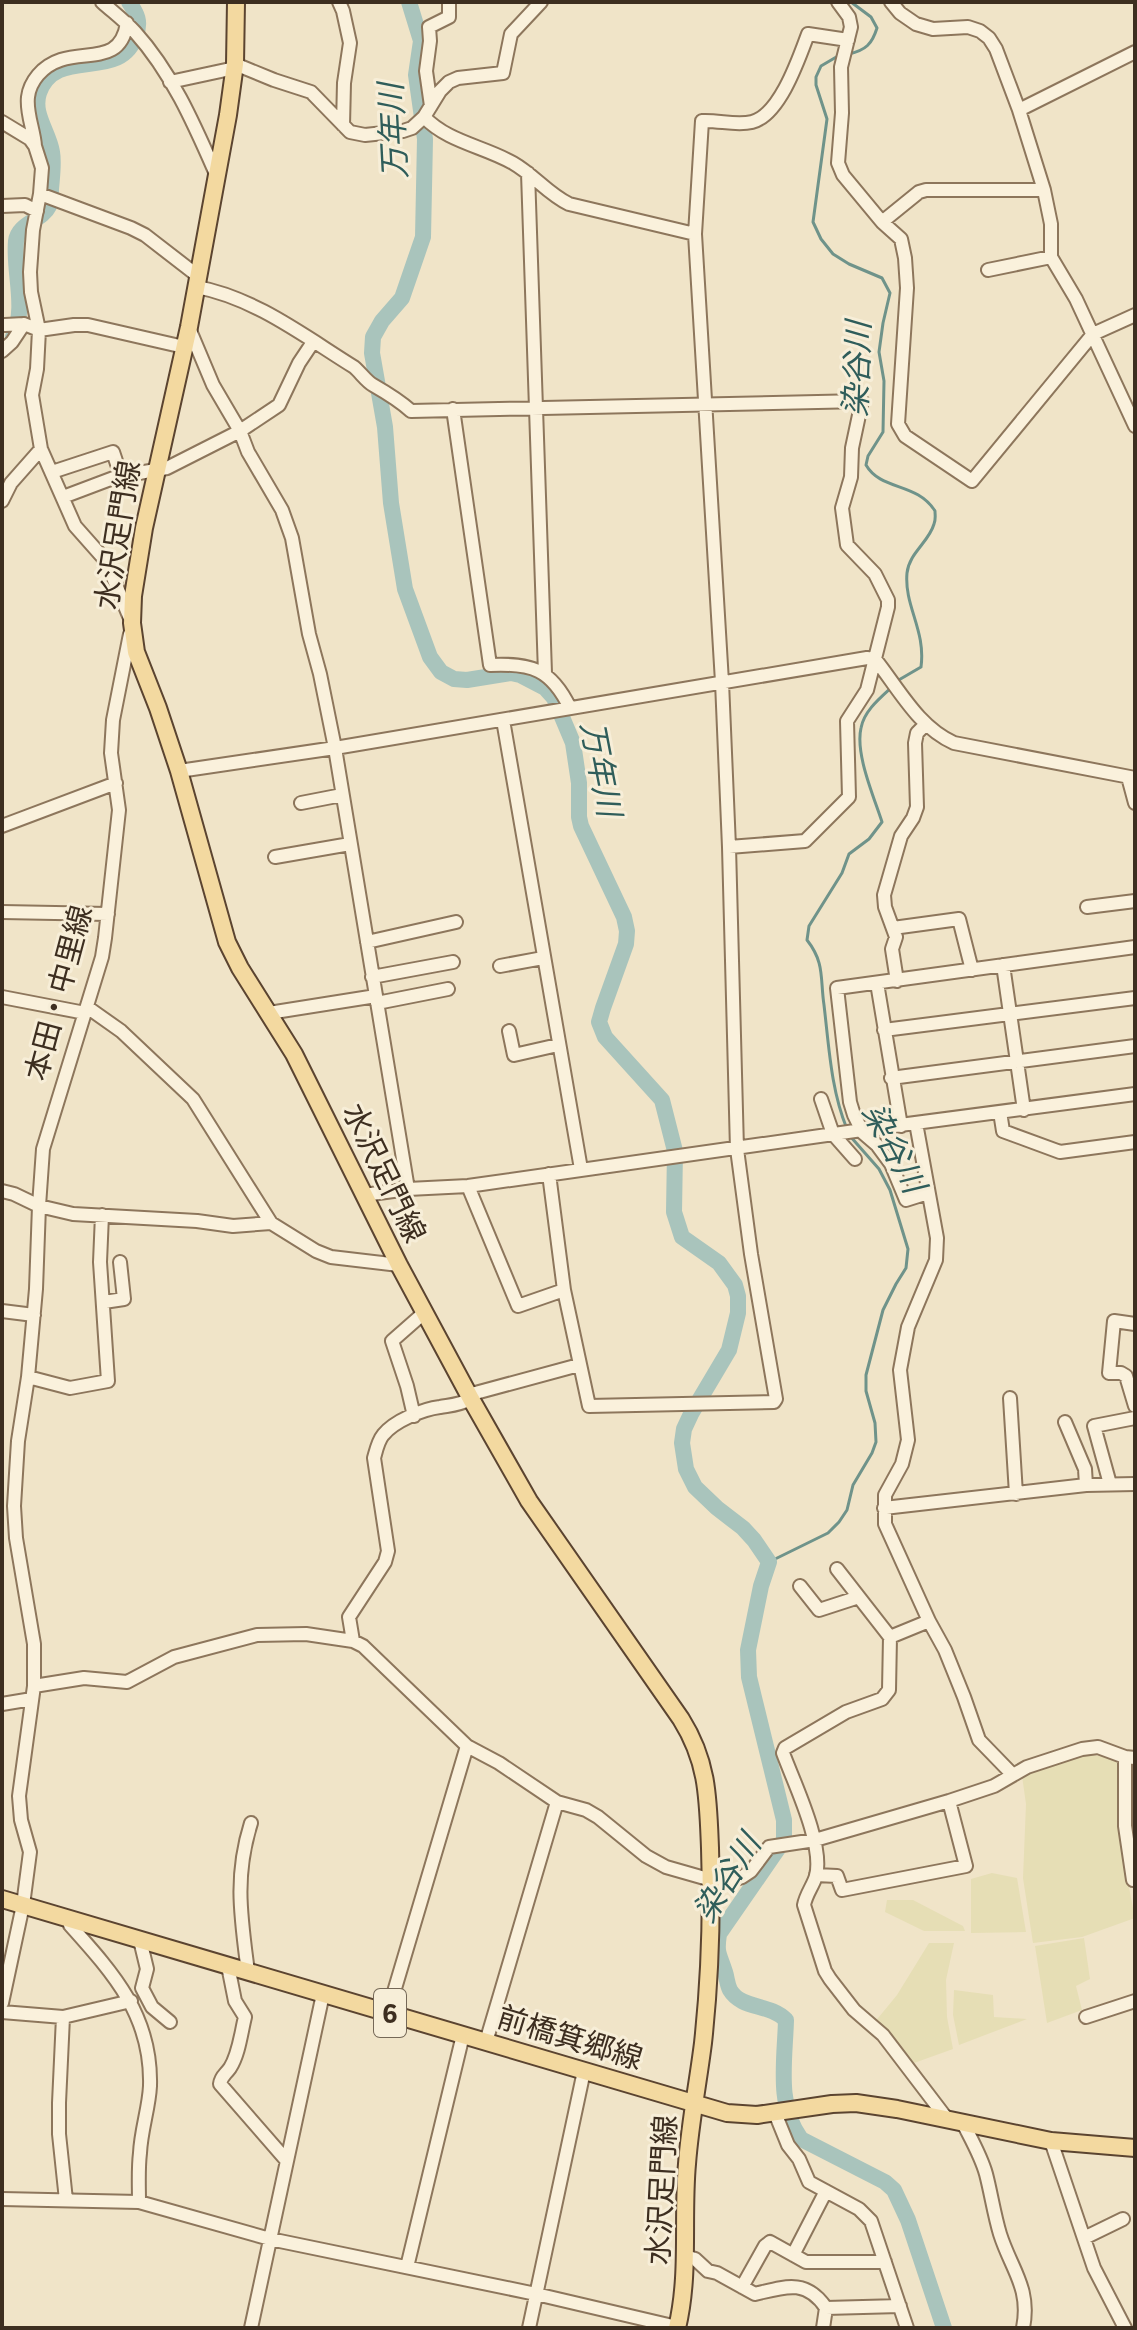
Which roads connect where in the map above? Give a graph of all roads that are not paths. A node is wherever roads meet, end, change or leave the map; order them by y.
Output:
1 (102, 2) edge
2 (236, 2) edge
3 (339, 2) edge
4 (449, 2) edge
5 (541, 2) edge
6 (838, 2) edge
7 (891, 2) edge
8 (131, 27) junction
9 (848, 40) junction
10 (1135, 52) edge
11 (235, 66) junction
12 (170, 82) junction
13 (1019, 110) junction
14 (427, 112) junction
15 (2, 122) edge
16 (343, 125) junction
17 (35, 146) junction
18 (528, 173) junction
19 (216, 174) junction
20 (1044, 190) junction
21 (47, 196) junction
22 (2, 206) edge
23 (37, 211) junction
24 (882, 222) junction
25 (695, 234) junction
26 (1051, 257) junction
27 (988, 270) dead end
28 (197, 282) junction
29 (1135, 315) edge
30 (24, 324) junction
31 (5, 325) dead end
32 (189, 327) junction
33 (39, 330) junction
34 (1093, 334) junction
35 (313, 342) junction
36 (184, 347) junction
37 (2, 351) edge
38 (706, 405) junction
39 (536, 407) junction
40 (453, 409) junction
41 (1135, 426) edge
42 (240, 431) junction
43 (41, 449) junction
44 (52, 472) junction
45 (155, 472) junction
46 (121, 476) junction
47 (63, 497) junction
48 (2, 501) edge
49 (132, 623) junction
50 (875, 659) junction
51 (545, 673) junction
52 (722, 682) junction
53 (570, 708) junction
54 (503, 720) junction
55 (925, 725) junction
56 (335, 748) junction
57 (179, 771) junction
58 (1131, 777) edge
59 (116, 783) junction
60 (342, 795) junction
61 (301, 803) dead end
62 (1135, 803) edge
63 (2, 826) edge
64 (350, 844) junction
65 (729, 847) junction
66 (275, 857) dead end
67 (1135, 901) edge
68 (1087, 907) dead end
69 (2, 912) edge
70 (108, 914) junction
71 (456, 922) dead end
72 (893, 928) junction
73 (367, 942) junction
74 (1135, 947) edge
75 (543, 958) junction
76 (453, 962) dead end
77 (1003, 965) junction
78 (500, 966) dead end
79 (972, 970) junction
80 (372, 977) junction
81 (897, 981) junction
82 (877, 983) junction
83 (448, 989) dead end
84 (2, 997) edge
85 (1135, 998) edge
86 (376, 1000) junction
87 (86, 1010) junction
88 (269, 1013) junction
89 (1012, 1015) junction
90 (884, 1030) junction
91 (509, 1031) dead end
92 (558, 1045) junction
93 (1135, 1046) edge
94 (1017, 1061) junction
95 (891, 1078) junction
96 (1135, 1094) edge
97 (821, 1099) dead end
98 (1024, 1110) junction
99 (1000, 1112) junction
100 (916, 1123) junction
101 (901, 1126) junction
102 (848, 1132) junction
103 (1134, 1147) edge
104 (737, 1149) junction
105 (855, 1159) dead end
106 (581, 1169) junction
107 (549, 1174) junction
108 (468, 1186) junction
109 (408, 1189) junction
110 (2, 1191) edge
111 (928, 1193) junction
112 (364, 1195) junction
113 (39, 1206) junction
114 (102, 1215) junction
115 (271, 1223) junction
116 (100, 1262) junction
117 (399, 1265) junction
118 (564, 1290) junction
119 (104, 1302) junction
120 (2, 1311) edge
121 (425, 1312) junction
122 (34, 1315) junction
123 (1135, 1324) edge
124 (579, 1365) junction
125 (28, 1377) junction
126 (469, 1397) junction
127 (1010, 1398) dead end
128 (1135, 1406) edge
129 (414, 1416) junction
130 (1135, 1418) edge
131 (1065, 1422) dead end
132 (1110, 1484) junction
133 (1135, 1484) edge
134 (1086, 1485) junction
135 (1016, 1494) junction
136 (884, 1508) junction
137 (837, 1569) dead end
138 (800, 1586) dead end
139 (859, 1597) junction
140 (929, 1621) junction
141 (890, 1637) junction
142 (353, 1641) junction
143 (33, 1692) junction
144 (2, 1704) edge
145 (467, 1746) junction
146 (1130, 1757) edge
147 (1012, 1774) junction
148 (949, 1801) junction
149 (557, 1802) junction
150 (251, 1823) dead end
151 (815, 1840) junction
152 (816, 1875) junction
153 (1133, 1880) dead end
154 (711, 1882) junction
155 (2, 1899) edge
156 (23, 1905) junction
157 (69, 1918) junction
158 (140, 1940) junction
159 (228, 1966) junction
160 (248, 1972) junction
161 (323, 1994) junction
162 (131, 2001) junction
163 (1135, 2001) edge
164 (2, 2003) edge
165 (151, 2005) junction
166 (2, 2012) edge
167 (388, 2012) junction
168 (137, 2014) junction
169 (63, 2017) junction
170 (1086, 2017) dead end
171 (170, 2022) dead end
172 (463, 2035) junction
173 (486, 2042) junction
174 (584, 2071) junction
175 (694, 2104) junction
176 (778, 2112) junction
177 (955, 2121) junction
178 (1051, 2141) junction
179 (1135, 2148) edge
180 (287, 2161) junction
181 (826, 2191) junction
182 (2, 2199) edge
183 (66, 2200) junction
184 (139, 2202) junction
185 (1123, 2219) dead end
186 (1084, 2238) junction
187 (270, 2239) junction
188 (793, 2255) junction
189 (685, 2256) junction
190 (885, 2262) junction
191 (407, 2267) junction
192 (742, 2287) junction
193 (536, 2294) junction
194 (900, 2306) junction
195 (826, 2308) junction
196 (251, 2328) edge
197 (529, 2328) edge
198 (677, 2328) edge
199 (823, 2328) edge
200 (907, 2328) edge
201 (1023, 2328) edge
202 (1125, 2328) edge

1 - 8 street
2 - 11 main road, 水沢足門線
3 - 16 street
4 - 14 street
5 - 14 street
6 - 9 street
7 - 13 street
8 - 12 street
8 - 17 street
9 - 24 street
9 - 25 street
10 - 13 street
11 - 12 street
11 - 16 street
11 - 19 main road, 水沢足門線
12 - 19 street
13 - 20 street
14 - 16 street
14 - 18 street
15 - 17 street
17 - 21 street
18 - 25 street
18 - 39 street
19 - 28 main road, 水沢足門線
20 - 24 street
20 - 26 street
21 - 23 street
21 - 28 street
22 - 23 street
23 - 33 street
24 - 34 street
25 - 38 street
26 - 27 street
26 - 34 street
28 - 32 main road, 水沢足門線
28 - 35 street
29 - 34 street
30 - 31 street
30 - 33 street
30 - 37 street
32 - 36 main road, 水沢足門線
32 - 42 street
33 - 36 street
33 - 43 street
34 - 41 street
35 - 40 street
35 - 42 street
36 - 45 main road, 水沢足門線
38 - 39 street
38 - 50 street
38 - 52 street
39 - 40 street
39 - 51 street
40 - 51 street
42 - 45 street
42 - 56 street
43 - 44 street
43 - 48 street
44 - 46 street
44 - 47 street
45 - 46 street
45 - 49 main road, 水沢足門線
46 - 47 street
47 - 49 street
49 - 57 main road, 水沢足門線
49 - 59 street, 本田・中里線
50 - 52 street
50 - 55 street
50 - 65 street
51 - 53 street
52 - 53 street
52 - 65 street
53 - 54 street
54 - 56 street
54 - 75 street
55 - 58 street
55 - 72 street
56 - 57 street
56 - 60 street
57 - 88 main road, 水沢足門線
58 - 62 street
59 - 63 street
59 - 70 street, 本田・中里線
60 - 61 street
60 - 64 street
64 - 66 street
64 - 73 street
65 - 104 street
67 - 68 street
69 - 70 street
70 - 87 street, 本田・中里線
71 - 73 street
72 - 79 street
72 - 81 street
73 - 80 street
74 - 77 street
75 - 78 street
75 - 92 street
76 - 80 street
77 - 79 street
77 - 89 street
79 - 81 street
80 - 86 street
81 - 82 street
82 - 90 street
82 - 102 street
83 - 86 street
84 - 87 street
85 - 89 street
86 - 88 street
86 - 109 street
87 - 113 street, 本田・中里線
87 - 115 street
88 - 112 main road, 水沢足門線
89 - 90 street
89 - 94 street
90 - 95 street
91 - 92 street
92 - 106 street
93 - 94 street
94 - 95 street
94 - 98 street
95 - 101 street
96 - 98 street
97 - 102 street
98 - 99 street
99 - 100 street
99 - 103 street
100 - 101 street
100 - 111 street
101 - 102 street
102 - 104 street
102 - 105 street
102 - 111 street
104 - 106 street
104 - 124 street
106 - 107 street
107 - 108 street
107 - 118 street
108 - 109 street
108 - 118 street
109 - 112 street
110 - 113 street
111 - 136 street
112 - 117 main road, 水沢足門線
113 - 114 street
113 - 122 street, 本田・中里線
114 - 115 street
114 - 116 street
115 - 117 street
116 - 119 street
116 - 119 street
117 - 121 main road, 水沢足門線
118 - 124 street
119 - 125 street
120 - 122 street
121 - 126 main road, 水沢足門線
121 - 129 street
122 - 125 street, 本田・中里線
123 - 128 street
124 - 126 street
125 - 143 street, 本田・中里線
126 - 129 street
126 - 154 main road, 水沢足門線
127 - 135 street
129 - 142 street
130 - 132 street
131 - 134 street
132 - 133 street
132 - 134 street
134 - 135 street
135 - 136 street
136 - 140 street
137 - 139 street
138 - 139 street
139 - 141 street
140 - 141 street
140 - 147 street
141 - 151 street
142 - 143 street
142 - 145 street
143 - 144 street
143 - 156 street, 本田・中里線
145 - 149 street
145 - 167 street
146 - 147 street
146 - 153 street
147 - 148 street
148 - 151 street
148 - 152 street
149 - 154 street
149 - 173 street
150 - 160 street
151 - 152 street
151 - 154 street
152 - 177 street
154 - 175 main road, 水沢足門線
155 - 156 main road, 前橋箕郷線 / 6
156 - 157 main road, 前橋箕郷線 / 6
156 - 164 street, 本田・中里線
157 - 158 main road, 前橋箕郷線 / 6
157 - 162 street
158 - 159 main road, 前橋箕郷線 / 6
158 - 165 street
159 - 160 main road, 前橋箕郷線 / 6
159 - 180 street
160 - 161 main road, 前橋箕郷線 / 6
161 - 167 main road, 前橋箕郷線 / 6
161 - 180 street
162 - 168 street
162 - 169 street
163 - 170 street
165 - 168 street
165 - 171 street
166 - 169 street
167 - 172 main road, 前橋箕郷線 / 6
168 - 184 street
169 - 183 street
172 - 173 main road, 前橋箕郷線 / 6
172 - 191 street
173 - 174 main road, 前橋箕郷線 / 6
174 - 175 main road, 前橋箕郷線 / 6
174 - 193 street
175 - 176 main road, 前橋箕郷線 / 6
175 - 189 main road, 水沢足門線
176 - 177 main road, 前橋箕郷線 / 6
176 - 181 street
177 - 178 main road, 前橋箕郷線 / 6
177 - 201 street
178 - 179 main road, 前橋箕郷線 / 6
178 - 186 street
180 - 187 street
181 - 188 street
181 - 190 street
182 - 183 street
183 - 184 street
184 - 187 street
185 - 186 street
186 - 202 street
187 - 191 street
187 - 196 street
188 - 190 street
188 - 192 street
189 - 192 street
189 - 198 main road, 水沢足門線
190 - 194 street
191 - 193 street
192 - 195 street
193 - 197 street
193 - 198 street
194 - 195 street
194 - 200 street
195 - 199 street

